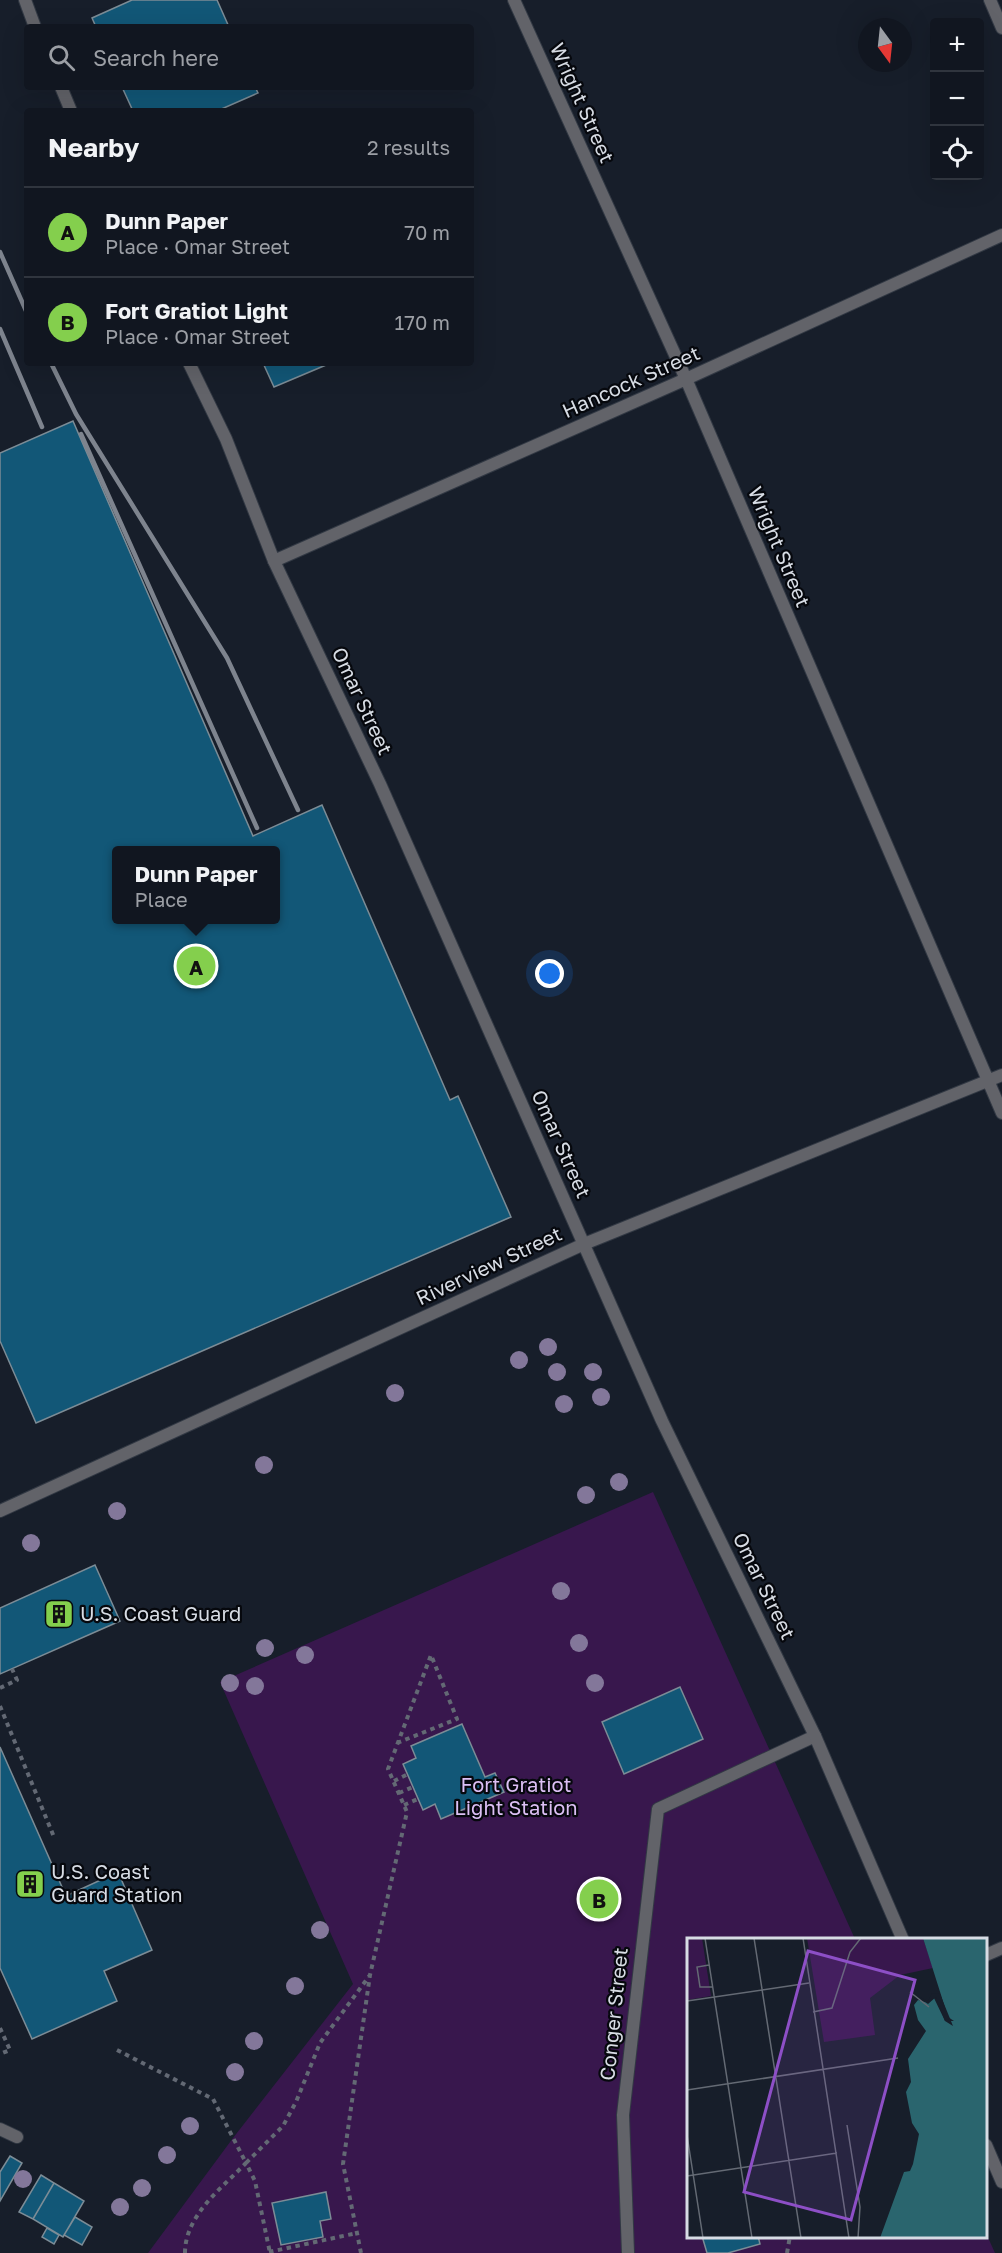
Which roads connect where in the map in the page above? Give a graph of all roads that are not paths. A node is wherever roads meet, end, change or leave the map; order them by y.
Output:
1 (25, 0) edge
2 (514, 0) edge
3 (990, 0) edge
4 (34, 24) edge
5 (1002, 28) edge
6 (62, 90) edge
7 (70, 108) edge
8 (1002, 235) edge
9 (190, 366) edge
10 (686, 379) junction
11 (274, 561) junction
12 (1002, 1075) edge
13 (988, 1081) junction
14 (1002, 1113) edge
15 (584, 1244) junction
16 (0, 1511) edge
17 (815, 1736) junction
18 (902, 1938) edge
19 (1002, 1948) edge
20 (987, 1955) edge
21 (0, 2129) edge
22 (17, 2137) dead end
23 (987, 2147) edge
24 (1002, 2182) edge
25 (628, 2253) edge

1 - 4 street
2 - 10 street, Wright Street
3 - 5 street
6 - 7 street
8 - 10 street, Hancock Street
9 - 11 street, Omar Street
10 - 11 street, Hancock Street
10 - 13 street, Wright Street
11 - 15 street, Omar Street
12 - 13 street, Riverview Street
13 - 14 street, Wright Street
13 - 15 street, Riverview Street
15 - 16 street, Riverview Street
15 - 17 street, Omar Street
17 - 18 street, Omar Street
17 - 25 street, Conger Street
19 - 20 street
21 - 22 street
23 - 24 street

